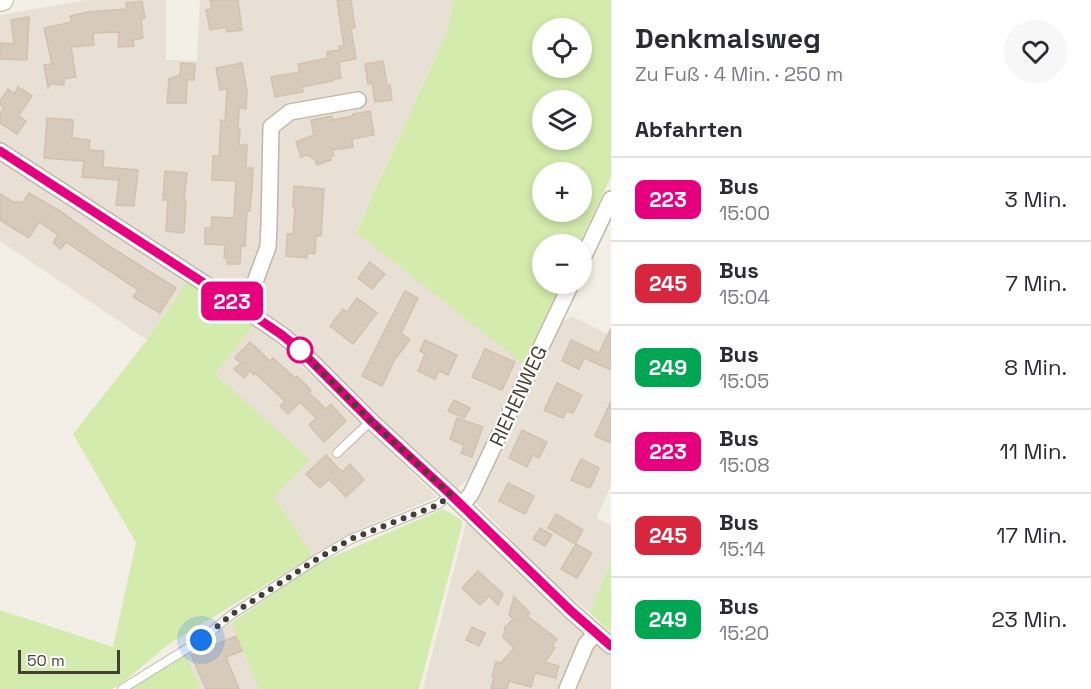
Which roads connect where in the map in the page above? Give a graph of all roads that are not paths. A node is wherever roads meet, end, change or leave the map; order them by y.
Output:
1 (358, 100) dead end
2 (0, 151) edge
3 (611, 199) edge
4 (592, 239) edge
5 (566, 294) edge
6 (241, 307) junction
7 (371, 421) junction
8 (337, 453) dead end
9 (450, 494) junction
10 (462, 506) junction
11 (596, 633) junction
12 (611, 646) edge
13 (122, 689) edge
14 (567, 689) edge

1 - 6 street
2 - 6 street
3 - 4 street
5 - 10 street, RIEHENWEG
6 - 7 street
7 - 8 lane
7 - 9 street
9 - 10 street
9 - 13 lane
10 - 11 street
11 - 12 street
11 - 14 street

